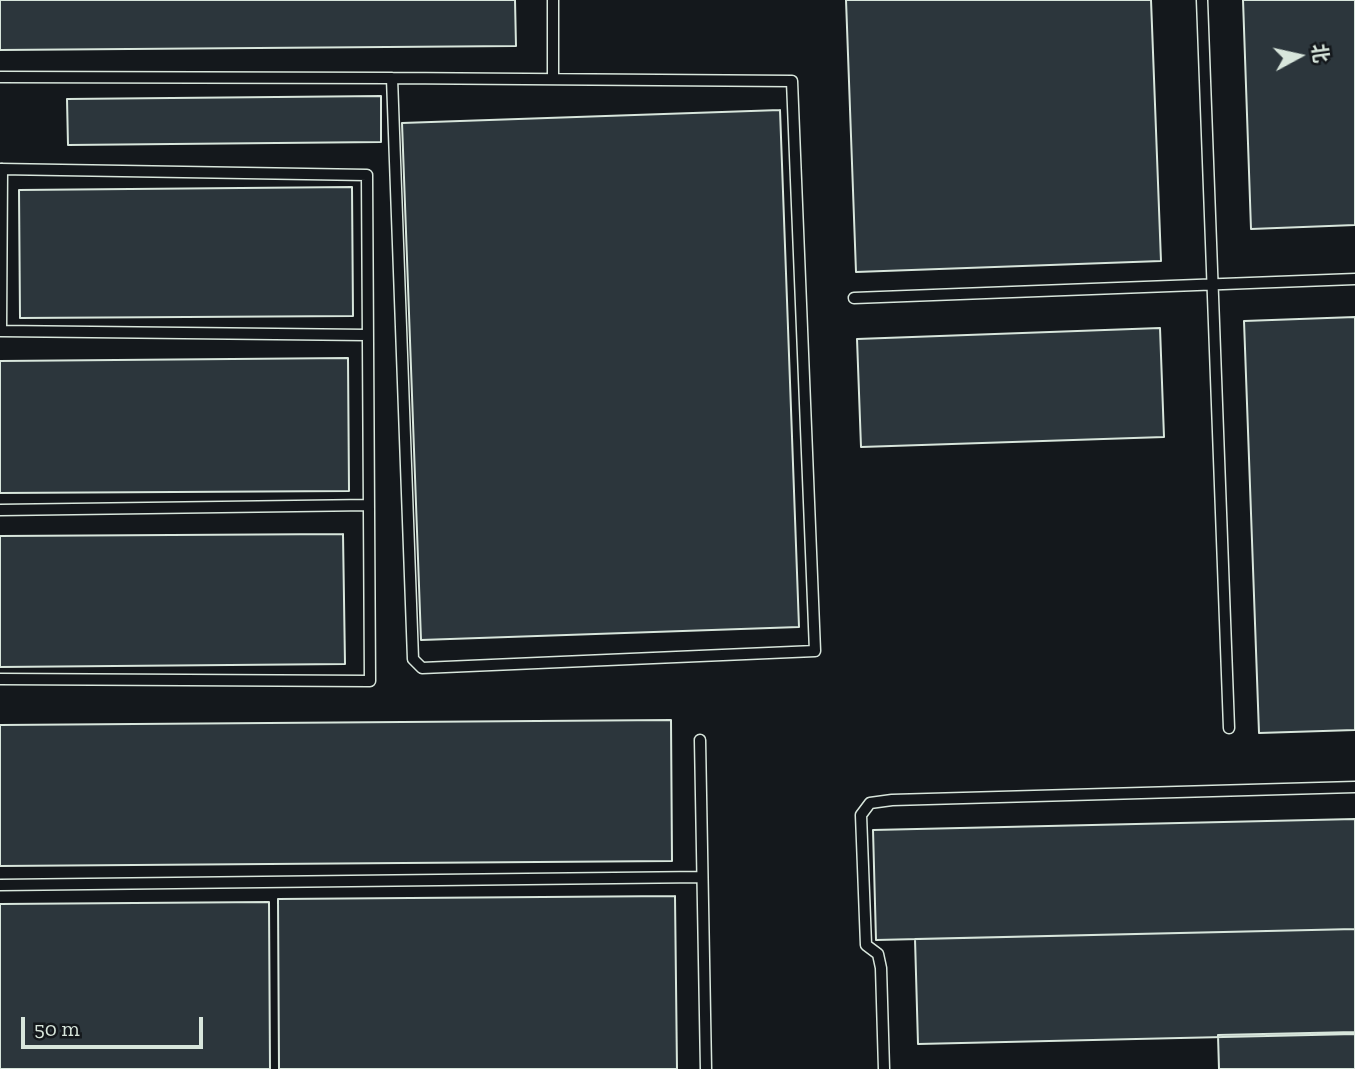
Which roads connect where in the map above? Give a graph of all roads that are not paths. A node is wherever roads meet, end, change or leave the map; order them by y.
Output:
1 (553, 0) edge
2 (1202, 0) edge
3 (0, 77) edge
4 (392, 78) junction
5 (553, 79) junction
6 (1, 169) edge
7 (1355, 279) edge
8 (1213, 285) junction
9 (854, 298) dead end
10 (1, 331) edge
11 (368, 335) junction
12 (369, 505) junction
13 (0, 510) edge
14 (0, 679) edge
15 (1229, 728) dead end
16 (700, 740) dead end
17 (1355, 787) edge
18 (702, 877) junction
19 (0, 885) edge
20 (706, 1069) edge
21 (884, 1069) edge

1 - 5 lane
2 - 8 lane
3 - 4 lane
4 - 5 lane
4 - 5 lane
6 - 10 lane
6 - 11 lane
7 - 8 lane
8 - 9 lane
8 - 15 lane
10 - 11 lane
11 - 12 lane
12 - 13 lane
12 - 14 lane
16 - 18 lane
17 - 21 lane
18 - 19 lane
18 - 20 lane

